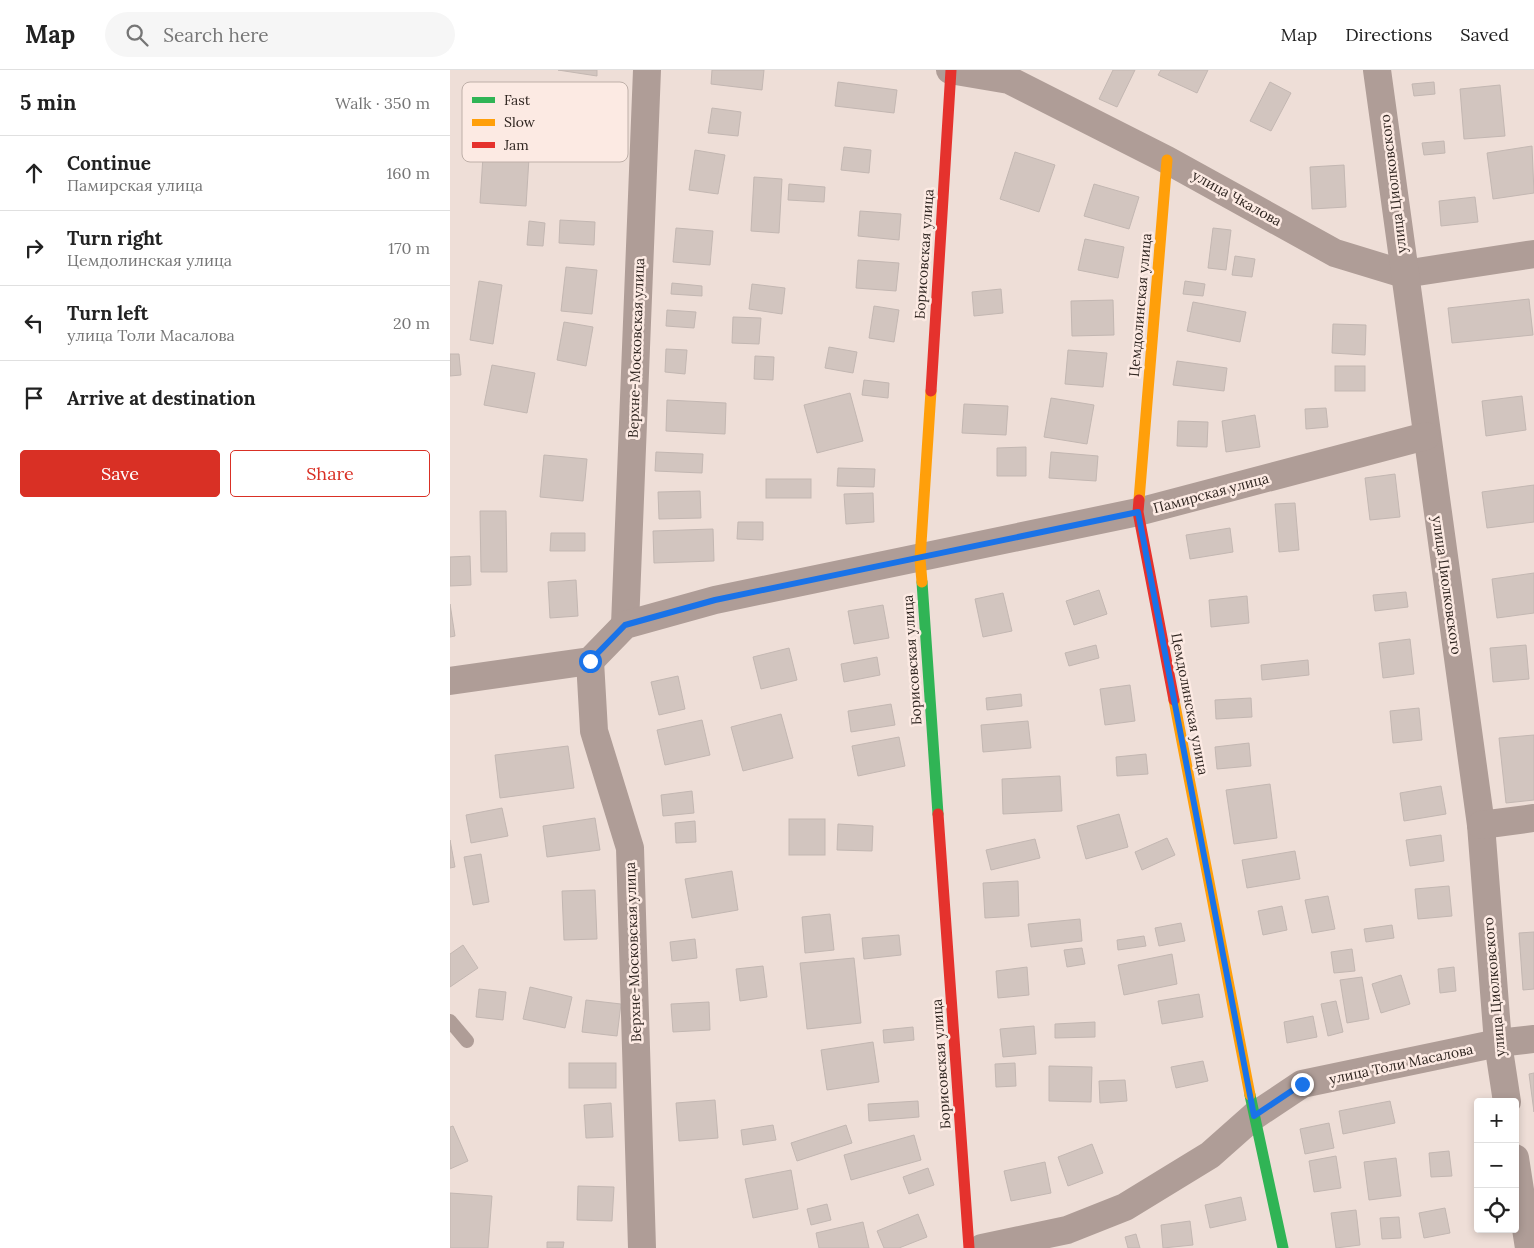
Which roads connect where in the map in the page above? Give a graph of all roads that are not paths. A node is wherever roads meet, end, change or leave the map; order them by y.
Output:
1 (647, 70) edge
2 (950, 70) edge
3 (1377, 70) edge
4 (1167, 160) junction
5 (1534, 254) edge
6 (1404, 274) junction
7 (1426, 436) junction
8 (1138, 512) junction
9 (920, 559) junction
10 (625, 625) junction
11 (590, 661) junction
12 (450, 681) edge
13 (1534, 818) edge
14 (1481, 825) junction
15 (450, 1021) edge
16 (1534, 1039) edge
17 (467, 1042) dead end
18 (1498, 1043) junction
19 (1506, 1098) edge
20 (1254, 1116) junction
21 (1519, 1184) edge
22 (642, 1248) edge
23 (969, 1248) edge
24 (982, 1248) edge
25 (1283, 1248) edge
26 (1529, 1248) edge

1 - 10 street, Верхне-Московская улица
2 - 4 street, улица Чкалова
2 - 9 street, Борисовская улица
3 - 6 street, улица Циолковского
4 - 6 street, улица Чкалова
4 - 8 street, Цемдолинская улица
5 - 6 street, улица Чкалова
6 - 7 street, улица Циолковского
7 - 8 street, Памирская улица
7 - 14 street, улица Циолковского
8 - 9 street, Памирская улица
8 - 20 street, Цемдолинская улица
9 - 10 street, Памирская улица
9 - 23 street, Борисовская улица
10 - 11 street
11 - 12 street
11 - 22 street, Верхне-Московская улица
13 - 14 street
14 - 18 street, улица Циолковского
15 - 17 lane
16 - 18 street, улица Толи Масалова
18 - 19 street, улица Циолковского
18 - 20 street, улица Толи Масалова
20 - 24 street, улица Толи Масалова
20 - 25 street, Цемдолинская улица
21 - 26 street

